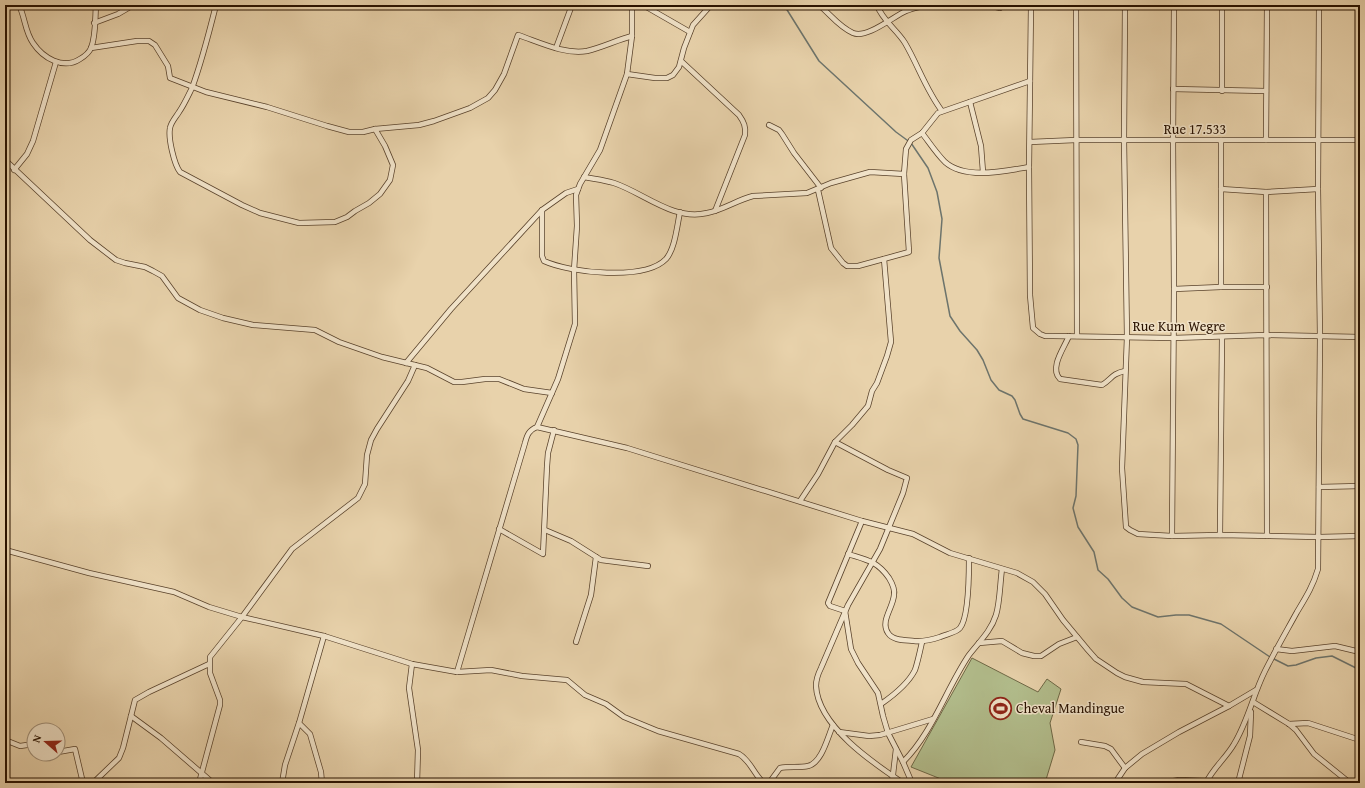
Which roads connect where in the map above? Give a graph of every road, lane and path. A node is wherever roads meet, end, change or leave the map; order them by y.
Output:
1 (19, 5) edge
2 (96, 5) edge
3 (156, 5) edge
4 (216, 5) edge
5 (572, 5) edge
6 (632, 5) edge
7 (643, 5) edge
8 (711, 5) edge
9 (819, 5) edge
10 (877, 5) edge
11 (928, 5) edge
12 (988, 5) edge
13 (1031, 5) edge
14 (1076, 5) edge
15 (1125, 5) edge
16 (1174, 5) edge
17 (1222, 5) edge
18 (1267, 5) edge
19 (1319, 5) edge
20 (1000, 8) dead end
21 (888, 22) junction
22 (94, 23) junction
23 (690, 32) junction
24 (632, 36) junction
25 (91, 48) junction
26 (556, 48) junction
27 (681, 61) junction
28 (56, 62) junction
29 (626, 74) junction
30 (1030, 81) junction
31 (192, 88) junction
32 (1173, 89) junction
33 (1222, 90) junction
34 (1266, 91) junction
35 (970, 102) junction
36 (942, 112) junction
37 (769, 126) dead end
38 (375, 129) junction
39 (922, 132) junction
40 (1076, 140) junction
41 (1124, 140) junction
42 (1173, 140) junction
43 (1221, 140) junction
44 (1266, 140) junction
45 (1319, 140) junction
46 (1360, 140) edge
47 (1030, 142) junction
48 (5, 160) edge
49 (1029, 167) junction
50 (14, 170) junction
51 (983, 172) junction
52 (904, 174) junction
53 (584, 177) junction
54 (578, 189) junction
55 (819, 189) junction
56 (1221, 189) junction
57 (1318, 189) junction
58 (1266, 192) junction
59 (542, 210) junction
60 (715, 210) junction
61 (680, 212) junction
62 (884, 259) junction
63 (574, 270) junction
64 (1221, 287) junction
65 (1267, 287) junction
66 (1174, 289) junction
67 (1266, 335) junction
68 (1070, 336) junction
69 (1077, 336) junction
70 (1127, 337) junction
71 (1222, 337) junction
72 (1320, 337) junction
73 (1173, 338) junction
74 (1360, 338) edge
75 (406, 363) junction
76 (415, 365) junction
77 (1125, 371) junction
78 (552, 393) junction
79 (537, 427) junction
80 (554, 430) junction
81 (835, 442) junction
82 (1360, 486) edge
83 (1319, 487) junction
84 (800, 501) junction
85 (862, 521) junction
86 (888, 528) junction
87 (499, 529) junction
88 (544, 530) junction
89 (1220, 535) junction
90 (1172, 536) junction
91 (1267, 536) junction
92 (1360, 536) edge
93 (1319, 537) junction
94 (5, 550) edge
95 (848, 554) junction
96 (596, 557) junction
97 (970, 558) junction
98 (873, 562) junction
99 (648, 566) dead end
100 (1002, 569) junction
101 (845, 611) junction
102 (242, 617) junction
103 (324, 636) junction
104 (1077, 637) junction
105 (576, 642) dead end
106 (922, 642) junction
107 (979, 643) junction
108 (1276, 649) junction
109 (1360, 652) edge
110 (209, 664) junction
111 (412, 664) junction
112 (457, 672) junction
113 (1256, 690) junction
114 (1252, 702) junction
115 (881, 704) junction
116 (1229, 706) junction
117 (1250, 708) junction
118 (131, 716) junction
119 (933, 719) junction
120 (299, 723) junction
121 (1290, 724) junction
122 (833, 725) junction
123 (839, 732) junction
124 (888, 733) junction
125 (5, 740) edge
126 (1360, 740) edge
127 (1081, 742) dead end
128 (26, 745) edge
129 (896, 748) junction
130 (66, 751) edge
131 (903, 762) junction
132 (1125, 768) junction
133 (202, 773) junction
134 (893, 776) junction
135 (1207, 782) edge
136 (83, 783) edge
137 (92, 783) edge
138 (199, 783) edge
139 (213, 783) edge
140 (282, 783) edge
141 (322, 783) edge
142 (417, 783) edge
143 (764, 783) edge
144 (769, 783) edge
145 (892, 783) edge
146 (903, 783) edge
147 (912, 783) edge
148 (1115, 783) edge
149 (1162, 783) edge
150 (1238, 783) edge
151 (1350, 783) edge

1 - 28 street
2 - 22 street
3 - 22 street
4 - 31 street
5 - 26 street
6 - 24 street
7 - 23 street
8 - 23 street
9 - 21 street
10 - 21 street
11 - 21 street
12 - 20 street
13 - 30 street
14 - 40 street
15 - 41 street
16 - 32 street
17 - 33 street
18 - 34 street
19 - 45 street
21 - 36 street
22 - 25 street
23 - 27 street
24 - 26 street
24 - 29 street
25 - 28 street
25 - 31 street
26 - 38 street
27 - 29 street
27 - 60 street
28 - 50 street
29 - 53 street
30 - 35 street
30 - 47 street
31 - 38 street
31 - 38 street
32 - 33 street
32 - 42 street
33 - 34 street
34 - 44 street
35 - 36 street
35 - 51 street
36 - 39 street
37 - 55 street
39 - 51 street
39 - 52 street
40 - 41 street, Rue 17.533
40 - 47 street, Rue 17.533
40 - 69 street
41 - 42 street, Rue 17.533
41 - 70 street
42 - 43 street, Rue 17.533
42 - 66 street
43 - 44 street, Rue 17.533
43 - 56 street
44 - 45 street, Rue 17.533
45 - 46 street, Rue 17.533
45 - 57 street
47 - 49 street
48 - 50 street
49 - 51 street
49 - 68 street, Rue Kum Wegre
50 - 75 street
52 - 55 street
52 - 62 street
53 - 54 street
53 - 61 street
54 - 59 street
54 - 63 street
55 - 60 street
55 - 62 street
56 - 58 street
56 - 64 street
57 - 58 street
57 - 72 street
58 - 65 street
59 - 63 street
59 - 75 street
60 - 61 street
61 - 63 street
62 - 81 street
63 - 78 street
64 - 65 street
64 - 66 street
65 - 67 street
66 - 73 street
67 - 71 street, Rue Kum Wegre
67 - 72 street, Rue Kum Wegre
67 - 91 street
68 - 69 street, Rue Kum Wegre
68 - 77 street
69 - 70 street, Rue Kum Wegre
70 - 73 street, Rue Kum Wegre
70 - 77 street
71 - 73 street, Rue Kum Wegre
71 - 89 street
72 - 74 street, Rue Kum Wegre
72 - 83 street
73 - 90 street
75 - 76 street
76 - 78 street
76 - 102 street
77 - 90 street
78 - 79 street
79 - 80 street
79 - 87 street
80 - 84 street
80 - 88 street
81 - 84 street
81 - 86 street
82 - 83 street
83 - 93 street
84 - 85 street
85 - 86 street
85 - 95 street
86 - 97 street
86 - 98 street
87 - 88 street
87 - 112 street
88 - 96 street
89 - 90 street
89 - 91 street
91 - 93 street
92 - 93 street
93 - 108 street
94 - 102 street
95 - 98 street
95 - 101 street
96 - 99 street
96 - 105 street
97 - 100 street
97 - 106 street
98 - 101 street
98 - 106 street
100 - 104 street
100 - 107 street
101 - 115 street
101 - 122 street
102 - 103 street
102 - 110 street
103 - 111 street
103 - 120 street
104 - 107 street
104 - 116 street
106 - 115 street
107 - 119 street
108 - 109 street
108 - 113 street
110 - 118 street
110 - 133 street
111 - 112 street
111 - 142 street
112 - 143 street
113 - 114 street
113 - 116 street
114 - 117 street
114 - 121 street
115 - 124 street
116 - 132 street
117 - 135 street
117 - 150 street
118 - 133 street
118 - 137 street
119 - 124 street
119 - 131 street
120 - 140 street
120 - 141 street
121 - 126 street
121 - 151 street
122 - 123 street
122 - 144 street
123 - 124 street
123 - 134 street
124 - 129 street
125 - 128 street
127 - 132 street
129 - 131 street
129 - 134 street
130 - 136 street
131 - 147 street
132 - 148 street
133 - 138 street
133 - 139 street
134 - 145 street
134 - 146 street
135 - 149 street

